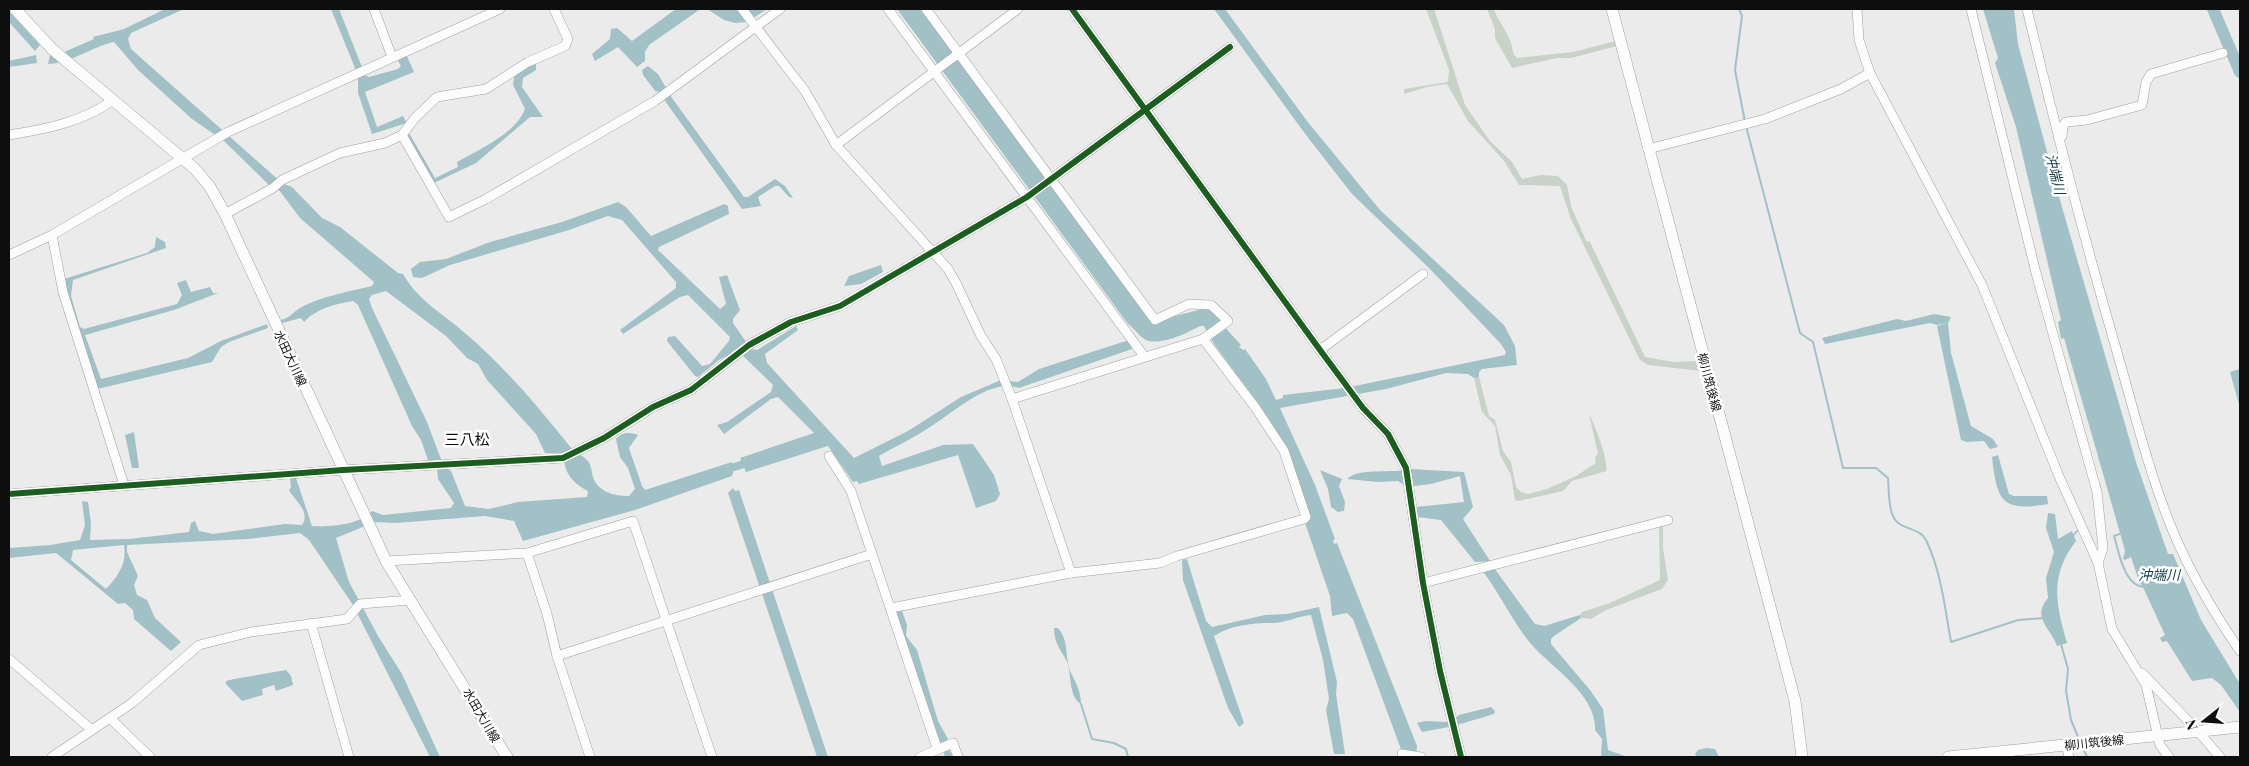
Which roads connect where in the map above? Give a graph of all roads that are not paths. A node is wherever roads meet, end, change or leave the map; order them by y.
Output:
1 (15, 9) edge
2 (374, 9) edge
3 (500, 9) edge
4 (554, 9) edge
5 (742, 9) edge
6 (780, 9) edge
7 (888, 9) edge
8 (926, 9) edge
9 (1018, 9) edge
10 (1072, 9) edge
11 (1612, 9) edge
12 (1857, 9) edge
13 (1971, 9) edge
14 (2027, 9) edge
15 (755, 26) junction
16 (1230, 47) dead end
17 (2223, 53) dead end
18 (959, 54) junction
19 (392, 57) junction
20 (935, 70) junction
21 (1870, 73) junction
22 (113, 100) junction
23 (1145, 110) junction
24 (9, 135) edge
25 (402, 135) junction
26 (2058, 138) junction
27 (836, 145) junction
28 (1648, 149) junction
29 (184, 158) junction
30 (1050, 180) junction
31 (1029, 196) junction
32 (225, 214) junction
33 (52, 235) junction
34 (931, 253) junction
35 (9, 255) edge
36 (1423, 274) dead end
37 (1203, 339) junction
38 (1320, 350) junction
39 (1144, 356) junction
40 (1010, 395) junction
41 (829, 456) dead end
42 (343, 470) junction
43 (124, 485) junction
44 (9, 494) edge
45 (1668, 520) dead end
46 (527, 554) junction
47 (872, 554) junction
48 (386, 561) junction
49 (2098, 563) junction
50 (1071, 573) junction
51 (1423, 583) junction
52 (410, 600) junction
53 (891, 608) junction
54 (666, 620) junction
55 (311, 623) junction
56 (2240, 651) edge
57 (557, 656) junction
58 (9, 659) edge
59 (2136, 668) junction
60 (111, 719) junction
61 (2240, 727) edge
62 (92, 730) junction
63 (2202, 731) junction
64 (2158, 736) junction
65 (2075, 744) junction
66 (937, 748) junction
67 (1402, 754) dead end
68 (1419, 756) edge
69 (52, 757) edge
70 (150, 757) edge
71 (349, 757) edge
72 (507, 757) edge
73 (590, 757) edge
74 (712, 757) edge
75 (920, 757) edge
76 (958, 757) edge
77 (1458, 757) edge
78 (1802, 757) edge
79 (1948, 757) edge
80 (2069, 757) edge
81 (2168, 757) edge
82 (2220, 757) edge

1 - 22 main road, 水田大川線
2 - 19 street
3 - 19 street
4 - 25 street
5 - 15 street
6 - 15 street
7 - 20 street
8 - 18 street
9 - 18 street
10 - 23 street
11 - 28 main road, 柳川筑後線
12 - 21 street
13 - 49 street
14 - 26 street
15 - 25 street
15 - 27 street
16 - 23 street
17 - 26 street
18 - 20 street
18 - 30 street
19 - 29 street
20 - 27 street
20 - 31 street
21 - 28 street
21 - 49 street
22 - 24 street
22 - 29 main road, 水田大川線
23 - 30 street
23 - 38 street
25 - 32 street
26 - 56 street
27 - 34 street
28 - 78 main road, 柳川筑後線
29 - 32 main road, 水田大川線
29 - 33 street
30 - 31 street
30 - 37 street
31 - 34 street
31 - 39 street
32 - 42 main road, 水田大川線
33 - 35 street
33 - 43 street
34 - 40 street
34 - 42 street
36 - 38 street
37 - 39 street
37 - 50 street
38 - 51 street
39 - 40 street
40 - 50 street
41 - 47 street
42 - 43 street
42 - 48 main road, 水田大川線
43 - 44 street
45 - 51 street
46 - 48 street
46 - 54 street
46 - 57 street
47 - 53 street
47 - 54 street
48 - 52 main road, 水田大川線
49 - 59 street
50 - 53 street
51 - 77 street
52 - 55 street
52 - 72 main road, 水田大川線
53 - 66 street
54 - 57 street
54 - 74 street
55 - 60 street
55 - 71 street
57 - 73 street
58 - 62 street
59 - 63 street
59 - 64 street
60 - 62 street
60 - 70 street
61 - 63 main road, 柳川筑後線
62 - 69 street
63 - 64 main road, 柳川筑後線
63 - 82 street
64 - 65 main road, 柳川筑後線
64 - 81 street
65 - 79 main road, 柳川筑後線
65 - 80 street
66 - 75 street
66 - 76 street
67 - 68 street

